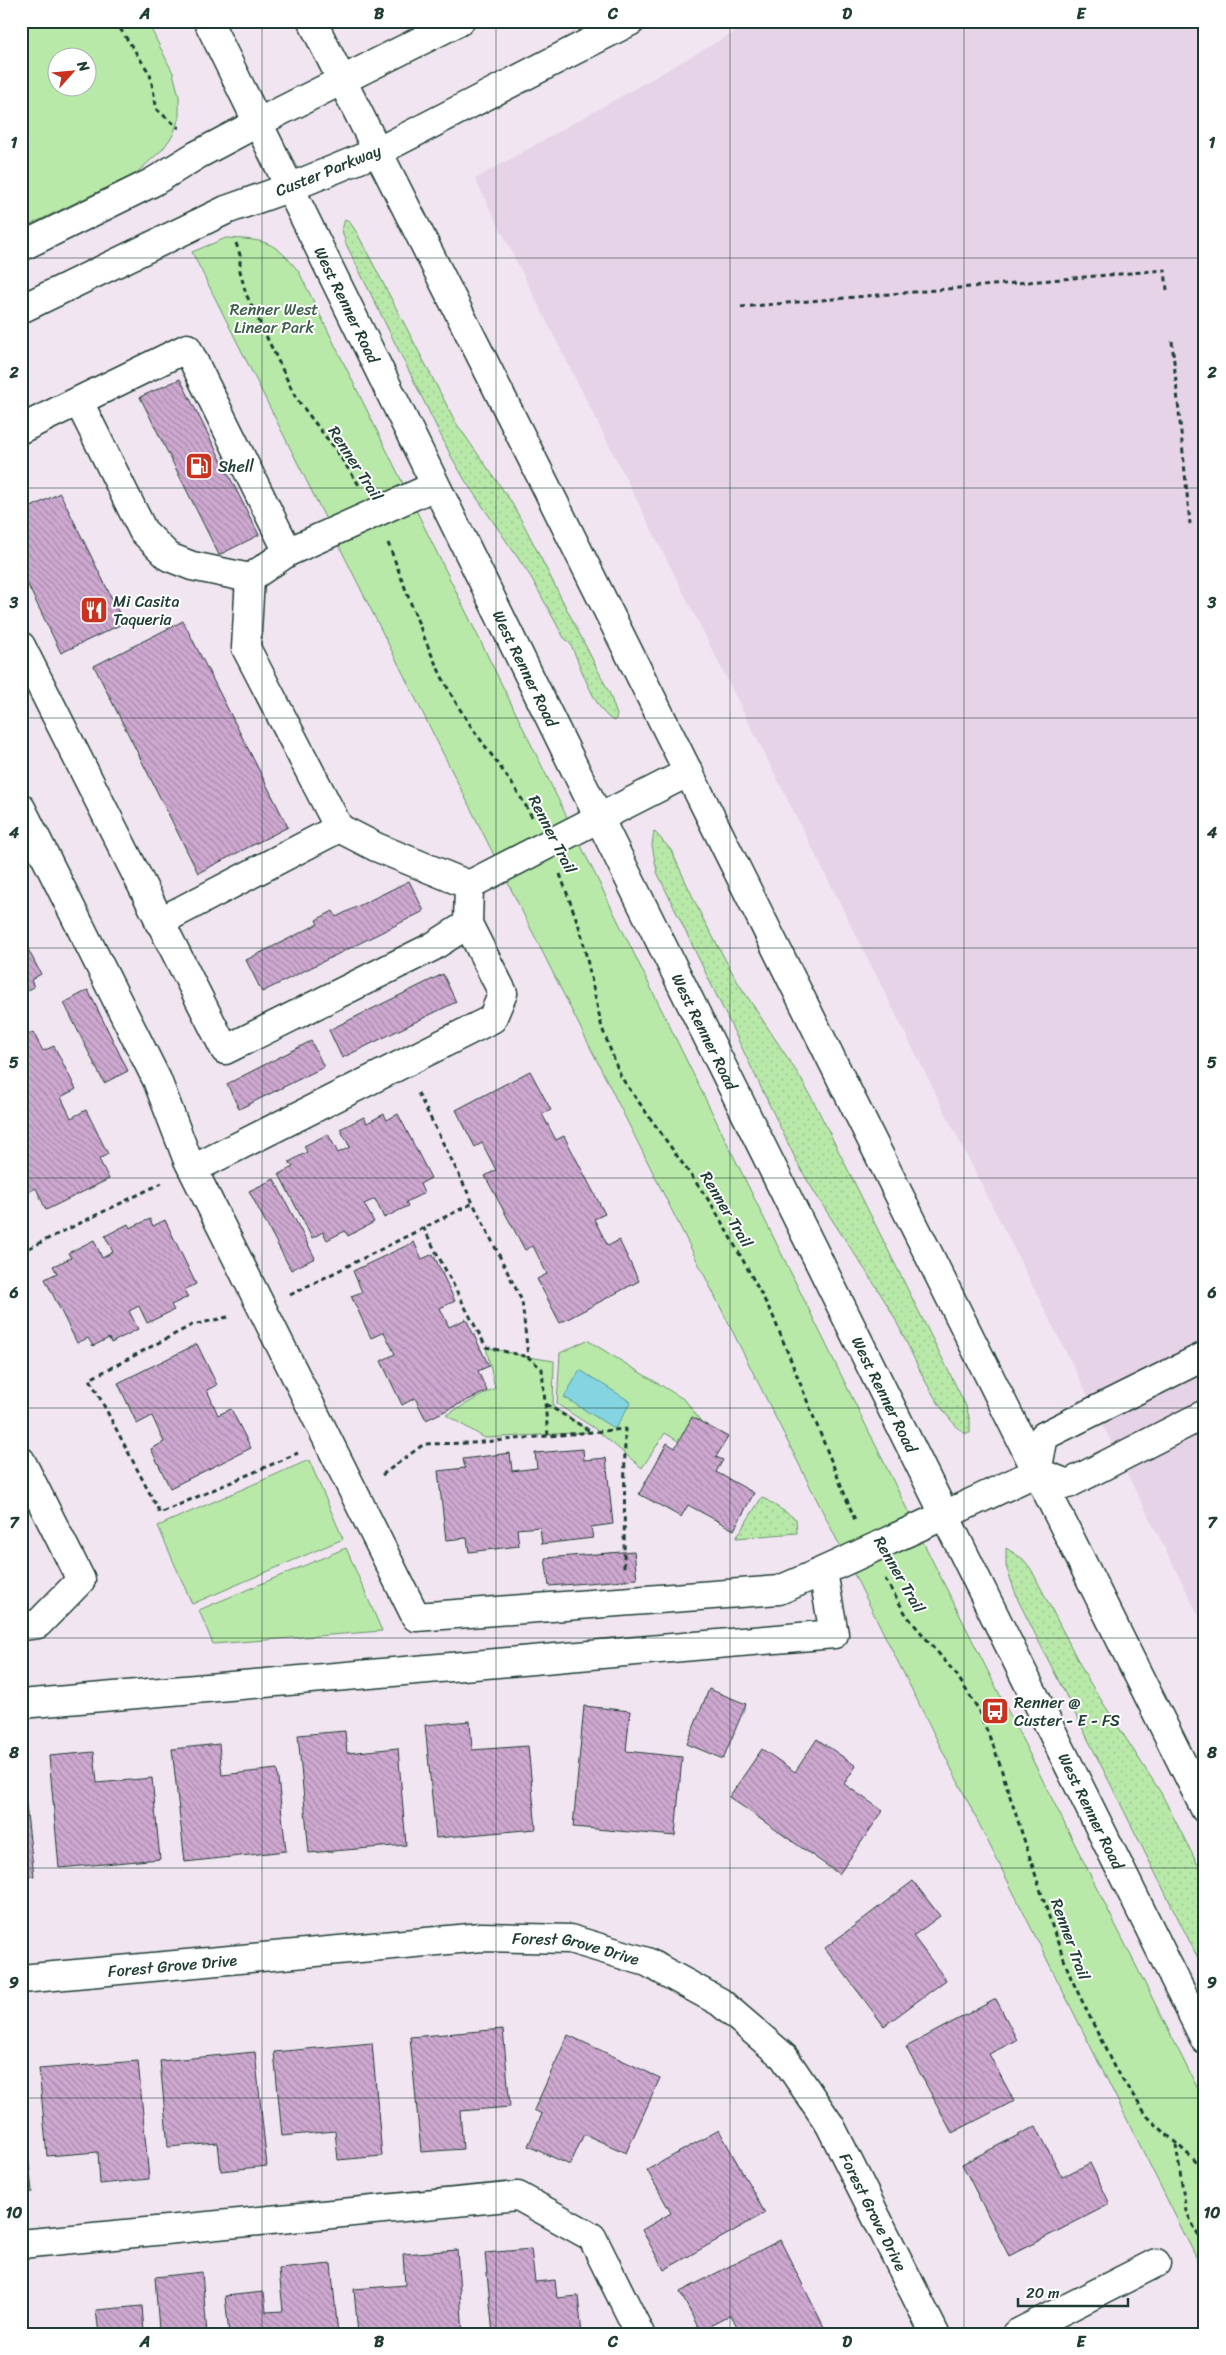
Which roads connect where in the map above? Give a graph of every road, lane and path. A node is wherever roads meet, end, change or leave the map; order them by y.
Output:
1 (116, 21) edge
2 (208, 21) edge
3 (312, 21) edge
4 (460, 21) edge
5 (631, 21) edge
6 (342, 80) junction
7 (259, 122) junction
8 (176, 124) dead end
9 (379, 151) junction
10 (291, 187) junction
11 (21, 247) edge
12 (240, 255) dead end
13 (1167, 290) dead end
14 (741, 307) dead end
15 (21, 310) edge
16 (1172, 341) dead end
17 (79, 402) junction
18 (21, 429) edge
19 (435, 486) junction
20 (374, 514) junction
21 (1190, 524) dead end
22 (288, 552) junction
23 (250, 578) junction
24 (21, 646) edge
25 (689, 772) junction
26 (21, 808) edge
27 (599, 818) junction
28 (339, 828) junction
29 (546, 845) junction
30 (469, 884) junction
31 (159, 922) junction
32 (468, 924) junction
33 (417, 1091) dead end
34 (193, 1168) junction
35 (473, 1203) junction
36 (423, 1228) junction
37 (21, 1252) edge
38 (322, 1279) dead end
39 (262, 1308) junction
40 (1205, 1356) edge
41 (528, 1357) junction
42 (546, 1404) junction
43 (1205, 1414) edge
44 (591, 1432) junction
45 (548, 1436) junction
46 (328, 1440) junction
47 (21, 1461) edge
48 (1037, 1472) junction
49 (356, 1495) junction
50 (945, 1516) junction
51 (870, 1549) junction
52 (823, 1572) junction
53 (625, 1601) junction
54 (21, 1626) edge
55 (21, 1704) edge
56 (1205, 1810) edge
57 (21, 1979) edge
58 (1205, 2040) edge
59 (1176, 2144) junction
60 (1205, 2170) edge
61 (21, 2244) edge
62 (1205, 2249) edge
63 (1156, 2263) dead end
64 (640, 2334) edge
65 (935, 2334) edge
66 (1016, 2334) edge

1 - 8 path
2 - 7 main road, West Renner Road
3 - 6 main road
4 - 6 main road
5 - 9 main road, Custer Parkway
6 - 7 main road
6 - 9 main road
7 - 10 main road, West Renner Road
7 - 11 main road
9 - 10 main road, Custer Parkway
9 - 25 main road
10 - 15 main road, Custer Parkway
10 - 19 main road, West Renner Road
12 - 20 path, Renner Trail
13 - 14 path
16 - 21 path
17 - 18 main road
17 - 22 main road
17 - 23 main road
19 - 20 main road
19 - 27 main road, West Renner Road
20 - 22 main road
20 - 29 path, Renner Trail
22 - 23 main road
23 - 28 main road
24 - 31 main road
25 - 27 main road
25 - 48 main road
26 - 34 main road
27 - 29 main road
27 - 50 main road, West Renner Road
28 - 30 main road
28 - 31 main road
29 - 30 main road
29 - 51 path, Renner Trail
30 - 32 main road
31 - 32 main road
32 - 34 main road
33 - 35 path
34 - 37 path
34 - 39 main road
35 - 36 path
35 - 41 path
36 - 38 path
36 - 41 path
39 - 46 main road
39 - 46 path
40 - 48 main road
41 - 42 path
42 - 44 path
42 - 45 path
43 - 48 main road
44 - 45 path
44 - 53 path
45 - 49 path
46 - 49 main road
47 - 54 main road
48 - 50 main road
48 - 56 main road
49 - 53 main road
50 - 51 main road
50 - 58 main road, West Renner Road
51 - 52 main road
51 - 59 path, Renner Trail
52 - 53 main road
52 - 55 main road
57 - 65 main road, Forest Grove Drive
59 - 60 path, Renner Trail
59 - 62 path
61 - 64 main road
63 - 66 main road

